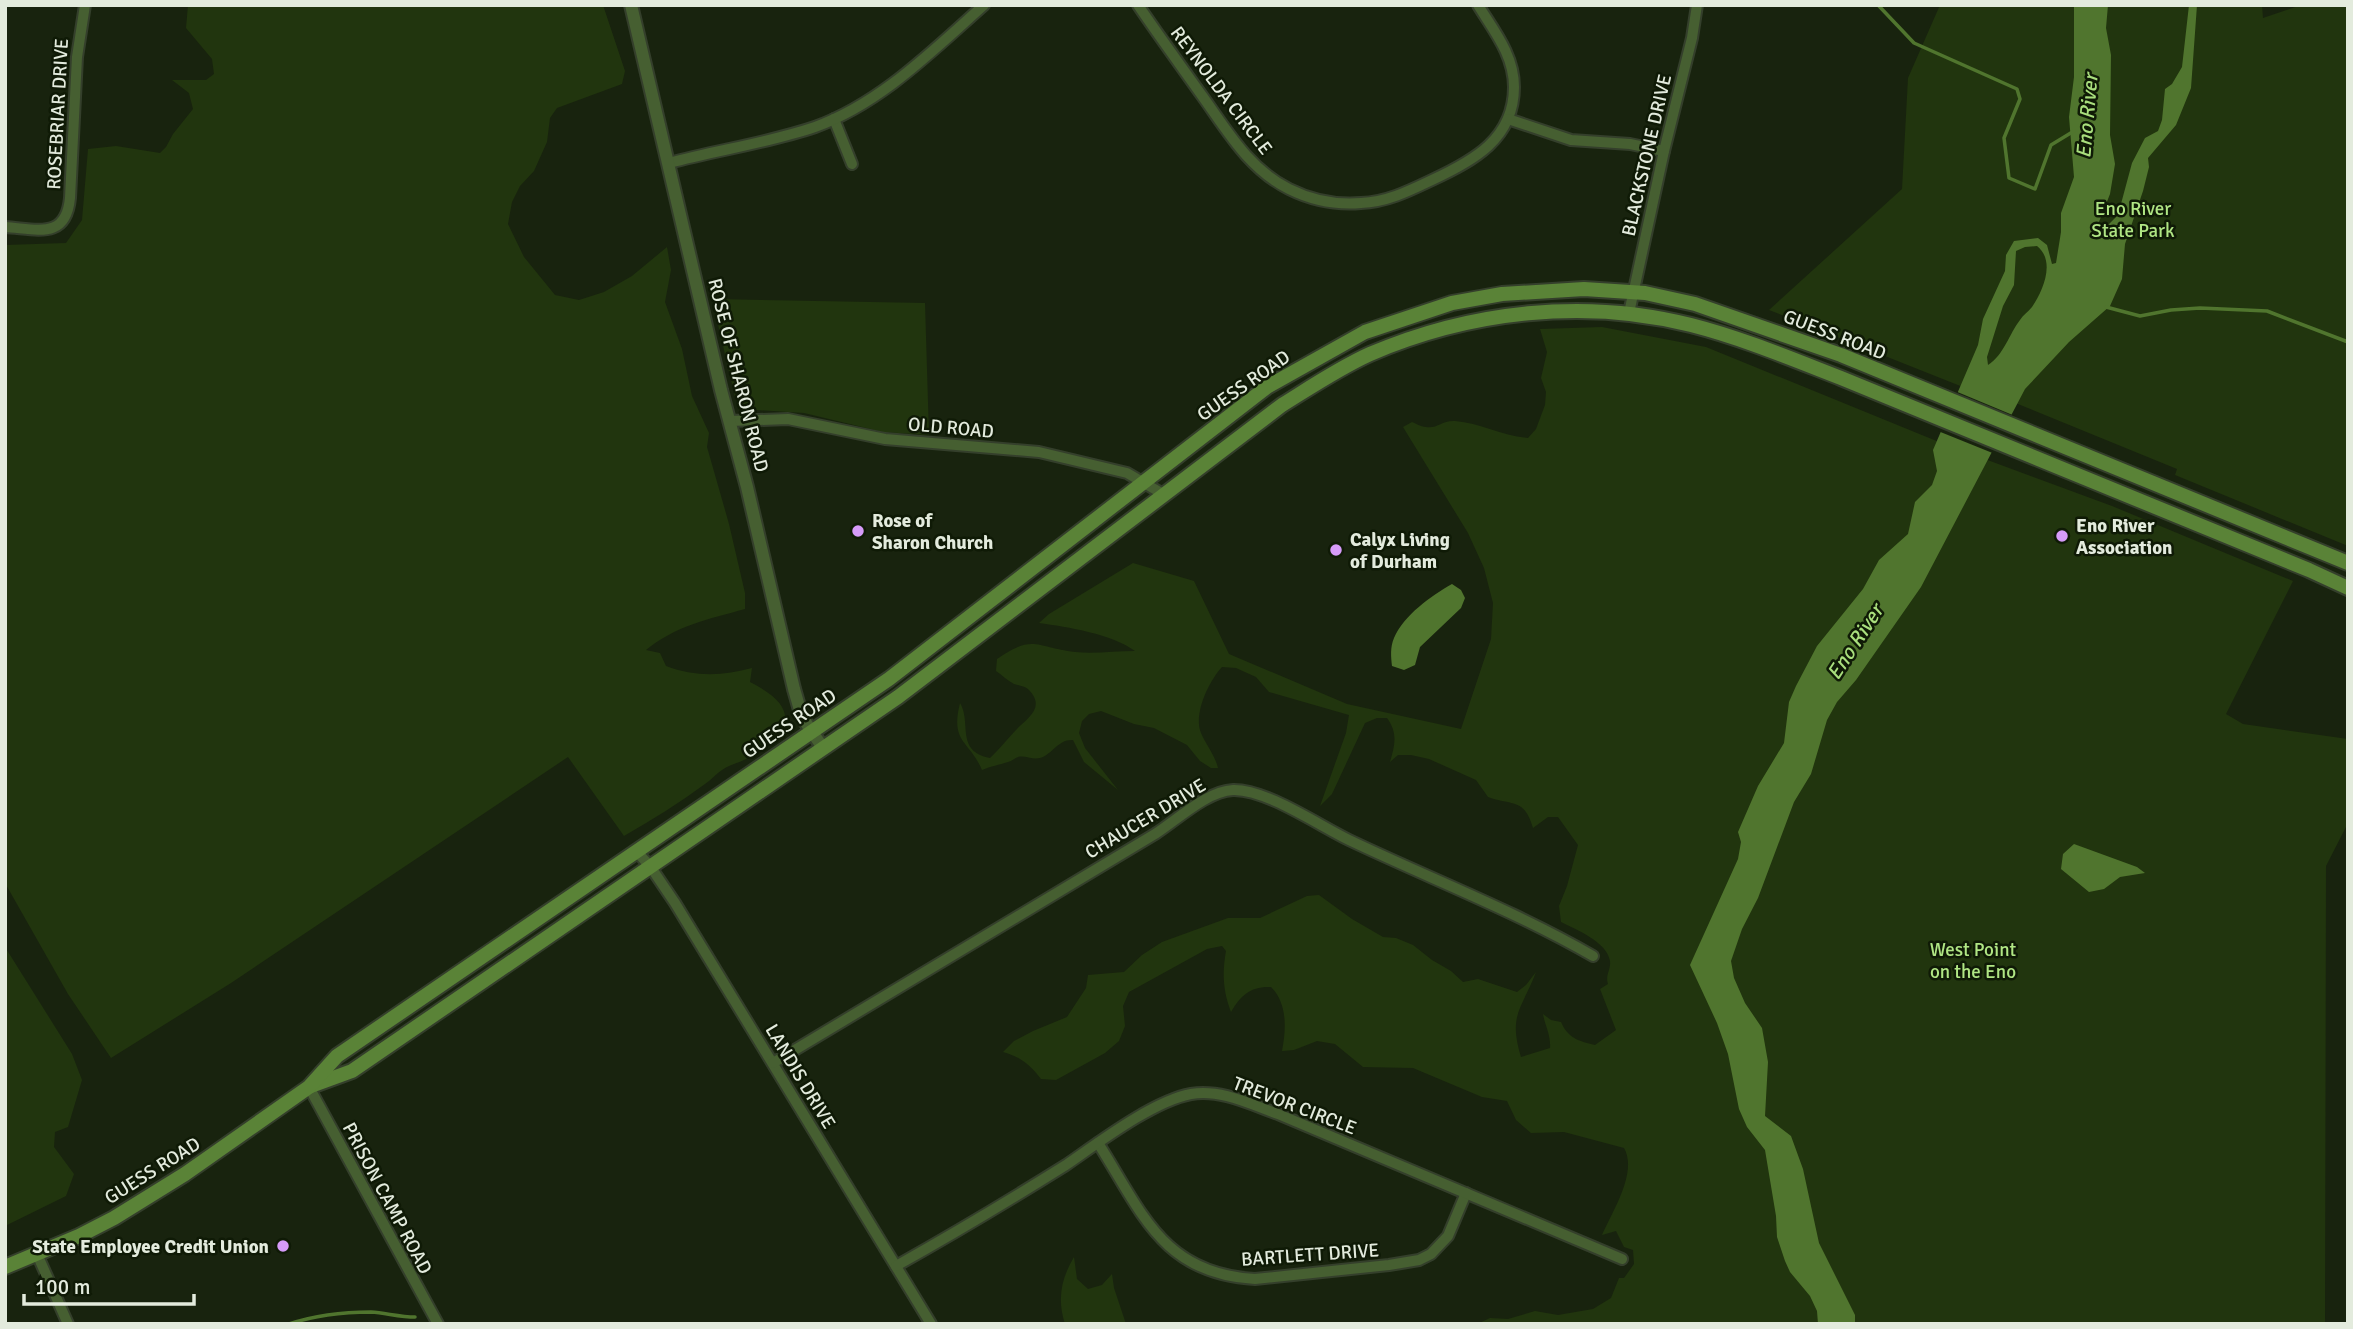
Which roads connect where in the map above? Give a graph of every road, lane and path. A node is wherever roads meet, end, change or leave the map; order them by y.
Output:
1 (85, 5) edge
2 (631, 5) edge
3 (1138, 5) edge
4 (1478, 5) edge
5 (1697, 5) edge
6 (981, 6) edge
7 (834, 119) junction
8 (1508, 119) junction
9 (1664, 152) junction
10 (669, 163) junction
11 (852, 164) dead end
12 (5, 227) edge
13 (1632, 292) junction
14 (1629, 313) junction
15 (730, 421) junction
16 (1143, 483) junction
17 (1164, 494) junction
18 (2348, 563) edge
19 (2348, 588) edge
20 (812, 732) junction
21 (823, 748) junction
22 (636, 851) junction
23 (650, 866) junction
24 (1593, 956) dead end
25 (772, 1063) junction
26 (309, 1087) junction
27 (1098, 1143) junction
28 (1466, 1194) junction
29 (37, 1254) junction
30 (1622, 1259) dead end
31 (896, 1266) junction
32 (5, 1267) edge
33 (68, 1324) edge
34 (438, 1324) edge
35 (931, 1324) edge

1 - 12 street, ROSEBRIAR DRIVE
2 - 10 street, ROSE OF SHARON ROAD
3 - 8 street, REYNOLDA CIRCLE
4 - 8 street, REYNOLDA CIRCLE
5 - 9 street, BLACKSTONE DRIVE
6 - 7 street
7 - 10 street
7 - 11 street
8 - 9 street
9 - 13 street, BLACKSTONE DRIVE
10 - 15 street, ROSE OF SHARON ROAD
13 - 14 street, BLACKSTONE DRIVE
13 - 16 main road, GUESS ROAD
13 - 18 main road, GUESS ROAD
14 - 17 main road, GUESS ROAD
14 - 19 main road, GUESS ROAD
15 - 16 street, OLD ROAD
15 - 20 street, ROSE OF SHARON ROAD
16 - 17 street, OLD ROAD
16 - 20 main road, GUESS ROAD
17 - 21 main road, GUESS ROAD
20 - 21 street, ROSE OF SHARON ROAD
20 - 22 main road, GUESS ROAD
21 - 23 main road, GUESS ROAD
22 - 23 street, LANDIS DRIVE
22 - 26 main road, GUESS ROAD
23 - 25 street, LANDIS DRIVE
23 - 26 main road, GUESS ROAD
24 - 25 street, CHAUCER DRIVE
25 - 31 street, LANDIS DRIVE
26 - 29 main road, GUESS ROAD
26 - 34 street, PRISON CAMP ROAD
27 - 28 street, TREVOR CIRCLE
27 - 28 street, BARTLETT DRIVE
27 - 31 street, TREVOR CIRCLE
28 - 30 street, TREVOR CIRCLE
29 - 32 main road, GUESS ROAD
29 - 33 street
31 - 35 street, LANDIS DRIVE

